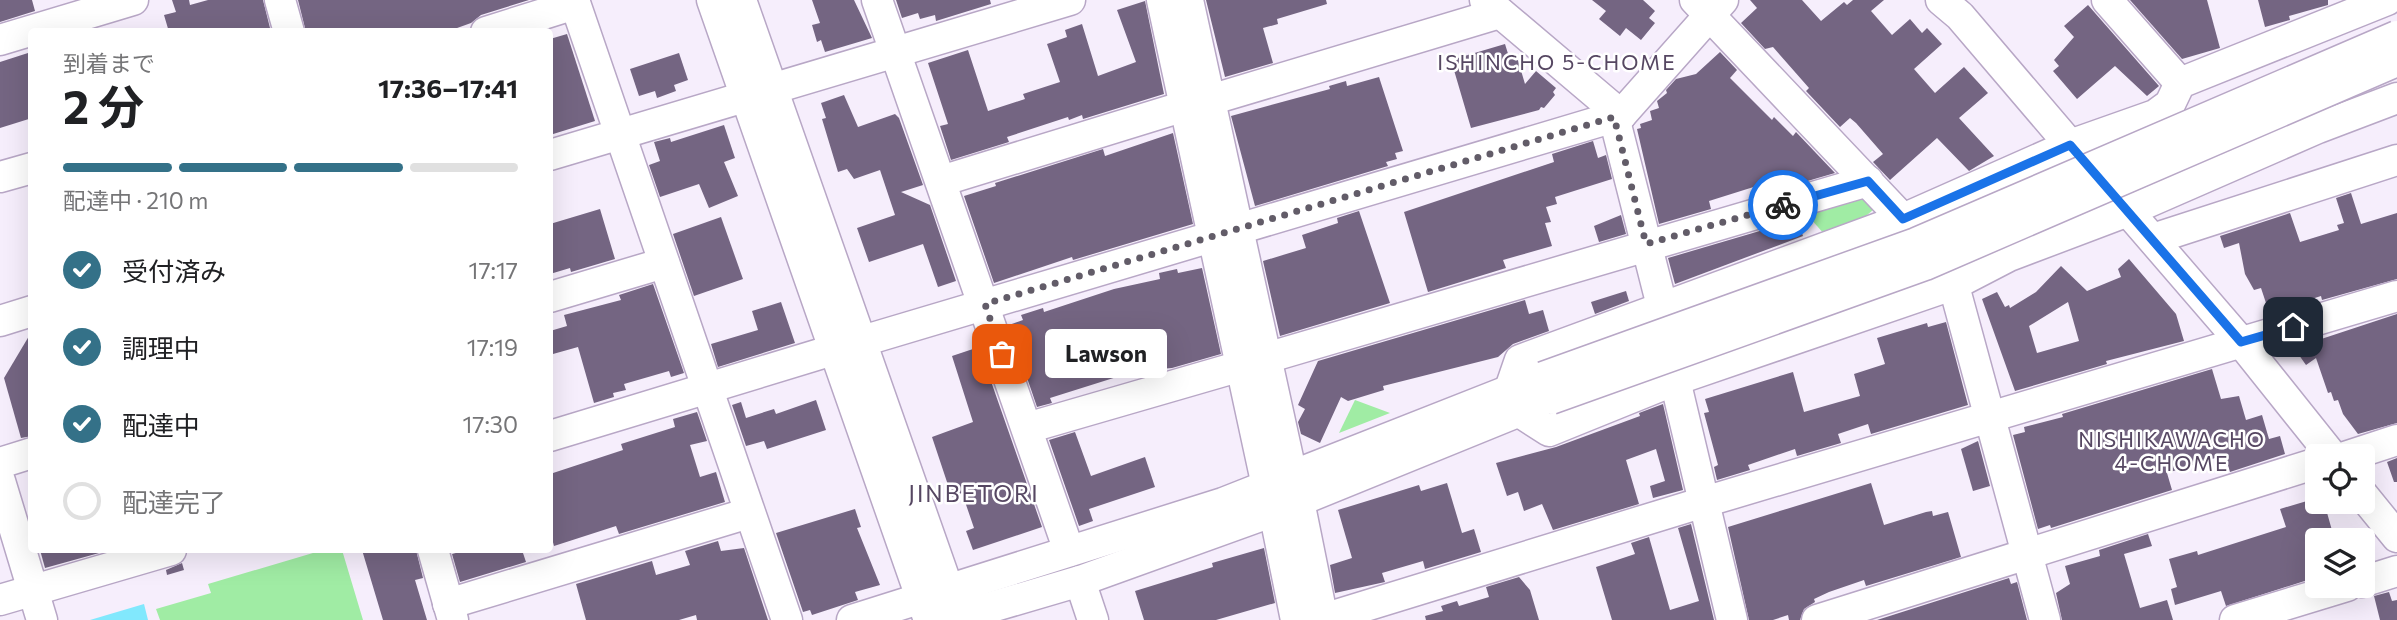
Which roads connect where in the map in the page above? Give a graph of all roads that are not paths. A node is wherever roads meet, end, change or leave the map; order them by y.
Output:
1 (133, 0) edge
2 (280, 0) edge
3 (712, 0) edge
4 (741, 0) edge
5 (877, 0) edge
6 (1070, 0) edge
7 (1162, 0) edge
8 (1188, 0) edge
9 (2107, 0) edge
10 (2389, 0) edge
11 (574, 2) edge
12 (1710, 5) edge
13 (1959, 5) edge
14 (1492, 7) edge
15 (2397, 14) edge
16 (40, 28) edge
17 (288, 28) edge
18 (498, 28) edge
19 (28, 32) edge
20 (2397, 36) edge
21 (0, 40) edge
22 (895, 52) junction
23 (2397, 61) edge
24 (2180, 83) junction
25 (758, 93) junction
26 (2397, 98) edge
27 (1198, 103) junction
28 (1618, 116) junction
29 (619, 134) junction
30 (2070, 145) junction
31 (553, 154) edge
32 (2397, 160) edge
33 (28, 169) edge
34 (0, 177) edge
35 (941, 181) junction
36 (1868, 181) junction
37 (2128, 211) junction
38 (1916, 213) junction
39 (1226, 234) junction
40 (2153, 239) junction
41 (1646, 244) junction
42 (664, 263) junction
43 (1955, 284) junction
44 (553, 296) edge
45 (2397, 296) edge
46 (985, 304) junction
47 (1662, 306) junction
48 (28, 312) edge
49 (0, 321) edge
50 (2241, 342) junction
51 (846, 346) junction
52 (1254, 362) junction
53 (1675, 380) junction
54 (707, 388) junction
55 (1547, 388) junction
56 (1514, 400) junction
57 (1991, 417) junction
58 (1027, 428) junction
59 (553, 435) edge
60 (2397, 440) edge
61 (2323, 444) edge
62 (2375, 447) edge
63 (28, 454) edge
64 (0, 463) edge
65 (2305, 467) edge
66 (0, 481) edge
67 (1283, 494) junction
68 (1704, 502) junction
69 (2375, 510) edge
70 (749, 513) junction
71 (2397, 537) edge
72 (1069, 551) junction
73 (161, 553) edge
74 (434, 553) edge
75 (2027, 553) junction
76 (2397, 571) edge
77 (2375, 578) edge
78 (1080, 581) junction
79 (33, 590) junction
80 (2307, 598) edge
81 (0, 600) edge
82 (944, 610) edge
83 (450, 612) edge
84 (42, 620) edge
85 (787, 620) edge
86 (852, 620) edge
87 (1093, 620) edge
88 (1296, 620) edge
89 (1323, 620) edge
90 (1732, 620) edge
91 (1817, 620) edge
92 (2045, 620) edge
93 (2235, 620) edge

1 - 16 street
2 - 17 street
3 - 25 street
4 - 25 street
5 - 22 street
6 - 22 street
7 - 27 street
8 - 27 street
9 - 24 street
10 - 15 street
10 - 24 street
11 - 18 street
11 - 29 street
12 - 28 street
12 - 36 street
13 - 30 street
14 - 27 street
14 - 28 street
19 - 21 street
20 - 55 street, bridge
22 - 25 street
22 - 35 street
23 - 55 street, bridge
24 - 30 street
25 - 29 street
25 - 51 street
26 - 37 street
27 - 35 street
27 - 39 street
28 - 39 street
28 - 41 street
29 - 31 street
29 - 42 street
30 - 37 street
30 - 38 street
32 - 40 street
33 - 34 street
35 - 46 street
36 - 38 street
36 - 41 street
37 - 40 street
37 - 43 street
38 - 43 street
38 - 47 street
39 - 46 street
39 - 52 street
40 - 50 street
41 - 47 street
41 - 52 street
42 - 44 street
42 - 54 street
43 - 53 street
43 - 57 street
45 - 50 street
46 - 51 street
46 - 58 street
47 - 56 street
48 - 49 street
50 - 57 street
50 - 61 street
51 - 54 street
51 - 82 street
52 - 58 street
52 - 67 street
53 - 56 street
53 - 68 street
54 - 59 street
54 - 70 street
55 - 56 street
56 - 67 street
57 - 68 street
57 - 75 street
58 - 72 street
60 - 62 street
63 - 64 street
65 - 75 street
66 - 79 street
67 - 72 street
67 - 78 street
67 - 88 street
67 - 89 street
68 - 89 street
68 - 90 street
69 - 71 street
70 - 83 street
70 - 85 street
72 - 82 street
73 - 79 street
74 - 83 street
75 - 91 street
75 - 92 street
76 - 77 street
78 - 82 street
78 - 87 street
79 - 81 street
79 - 84 street
80 - 93 street
82 - 86 street

